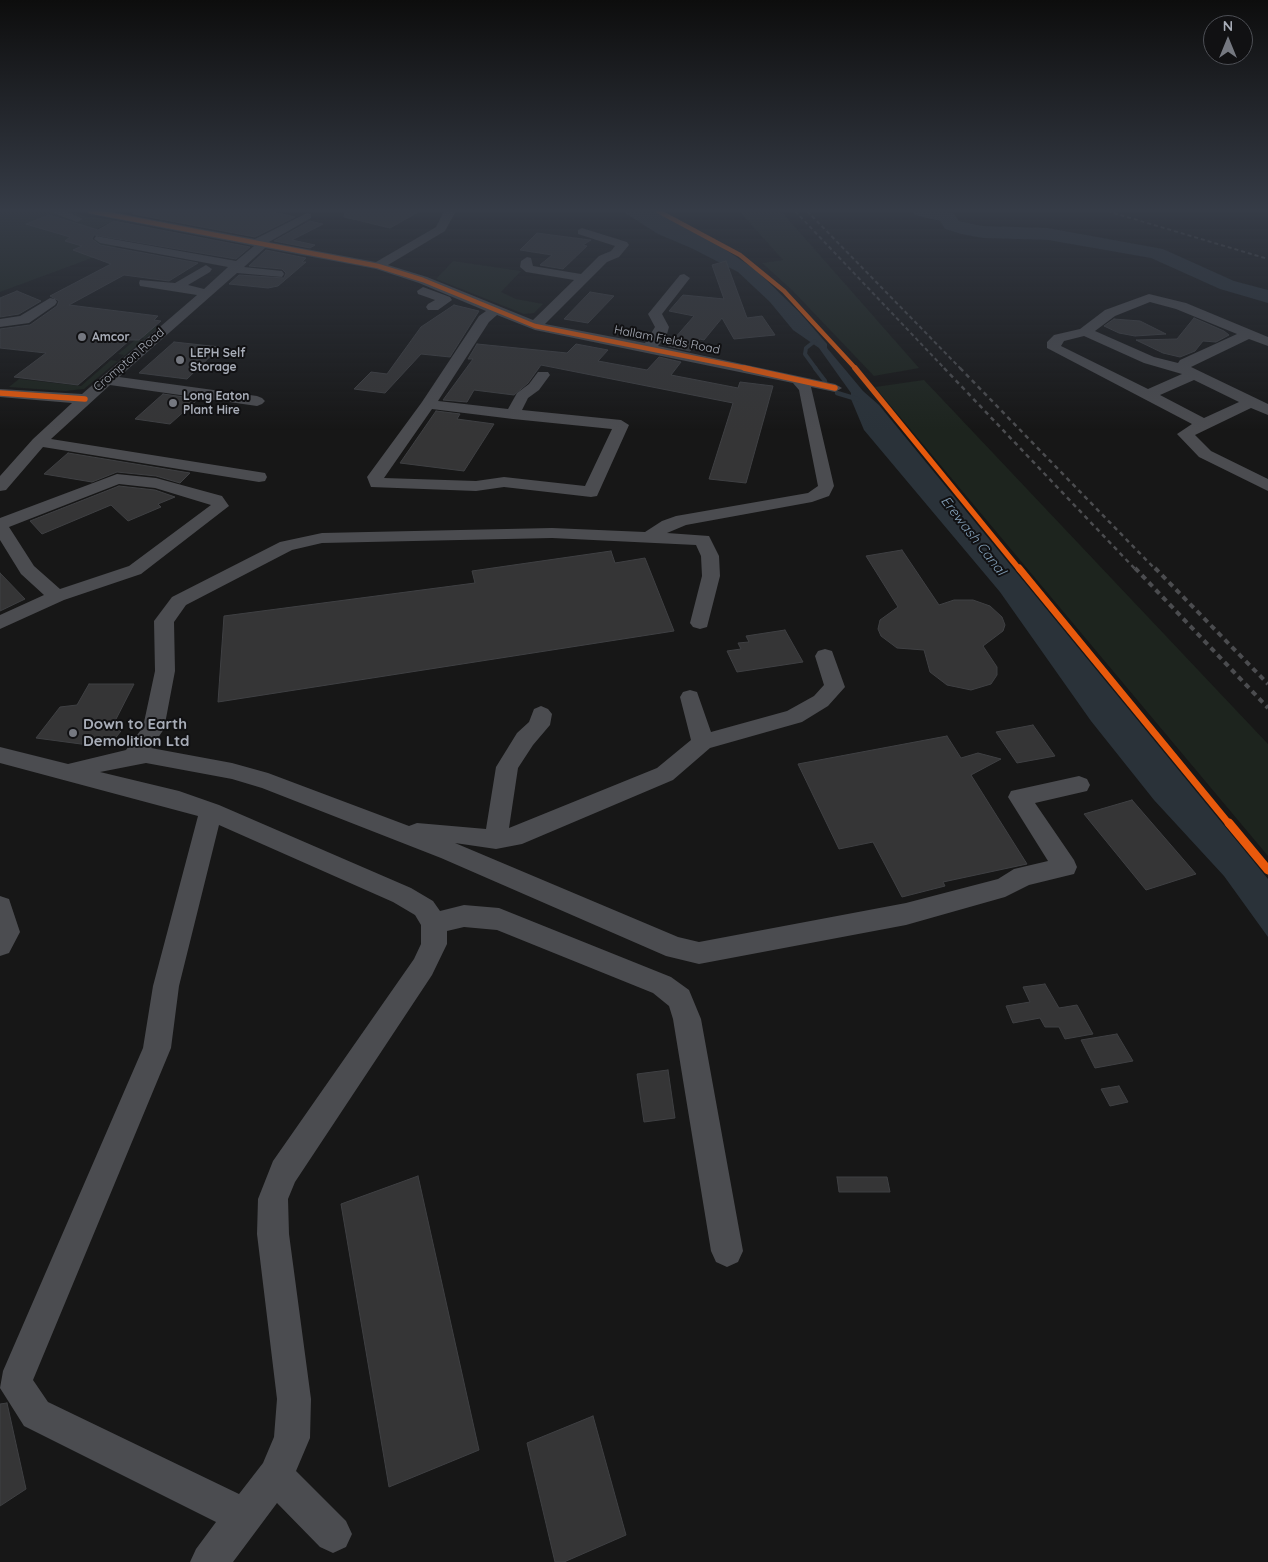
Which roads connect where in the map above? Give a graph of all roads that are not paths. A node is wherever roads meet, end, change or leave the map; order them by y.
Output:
1 (152, 284) edge
2 (182, 284) edge
3 (216, 284) edge
4 (409, 284) edge
5 (432, 284) edge
6 (577, 284) edge
7 (679, 284) edge
8 (177, 287) junction
9 (206, 293) junction
10 (50, 302) dead end
11 (433, 307) dead end
12 (496, 310) junction
13 (0, 323) edge
14 (535, 326) junction
15 (1085, 332) junction
16 (1248, 334) junction
17 (1268, 342) edge
18 (649, 348) junction
19 (1187, 372) junction
20 (543, 375) dead end
21 (107, 380) junction
22 (800, 382) junction
23 (835, 388) dead end
24 (0, 393) edge
25 (1152, 397) junction
26 (85, 399) junction
27 (257, 401) dead end
28 (1250, 402) junction
29 (428, 404) junction
30 (1268, 410) edge
31 (513, 414) junction
32 (1204, 424) junction
33 (39, 442) junction
34 (6, 471) edge
35 (258, 477) dead end
36 (0, 486) edge
37 (1268, 486) edge
38 (4, 520) edge
39 (649, 538) junction
40 (57, 596) junction
41 (0, 623) edge
42 (700, 623) dead end
43 (825, 656) dead end
44 (690, 697) dead end
45 (541, 714) dead end
46 (703, 742) junction
47 (134, 755) junction
48 (2, 757) edge
49 (69, 772) junction
50 (1079, 785) dead end
51 (211, 811) junction
52 (399, 831) junction
53 (496, 840) junction
54 (0, 906) edge
55 (434, 923) junction
56 (0, 945) edge
57 (727, 1251) dead end
58 (276, 1476) junction
59 (243, 1516) junction
60 (333, 1534) dead end
61 (209, 1562) edge

1 - 8 street
2 - 8 street
3 - 9 street, Crompton Road
4 - 11 street
5 - 12 street, Hallam Fields Road
6 - 14 street
7 - 18 street
8 - 9 street
9 - 21 street, Crompton Road
10 - 13 street
12 - 14 street, Hallam Fields Road
12 - 29 street
14 - 18 street, Hallam Fields Road
15 - 16 street
15 - 19 street
15 - 25 street
16 - 17 street
16 - 19 street
18 - 22 street, Hallam Fields Road
19 - 25 street
19 - 28 street
20 - 31 street
21 - 26 street, Crompton Road
21 - 27 street
22 - 23 street, Hallam Fields Road
22 - 39 street
24 - 26 street, Crompton Road
25 - 32 street
26 - 33 street, Crompton Road
28 - 30 street
28 - 32 street
29 - 31 street
29 - 31 street
32 - 37 street
33 - 34 street, Crompton Road
33 - 35 street
34 - 36 street, Crompton Road
38 - 40 street
38 - 40 street
39 - 42 street
39 - 47 street
40 - 41 street
43 - 46 street
44 - 46 street
45 - 53 street
46 - 53 street
47 - 49 street
47 - 52 street
48 - 49 street
49 - 51 street
50 - 52 street
51 - 55 street
51 - 59 street
52 - 53 street
54 - 56 street
55 - 57 street
55 - 58 street
58 - 59 street
58 - 60 street
59 - 61 street

